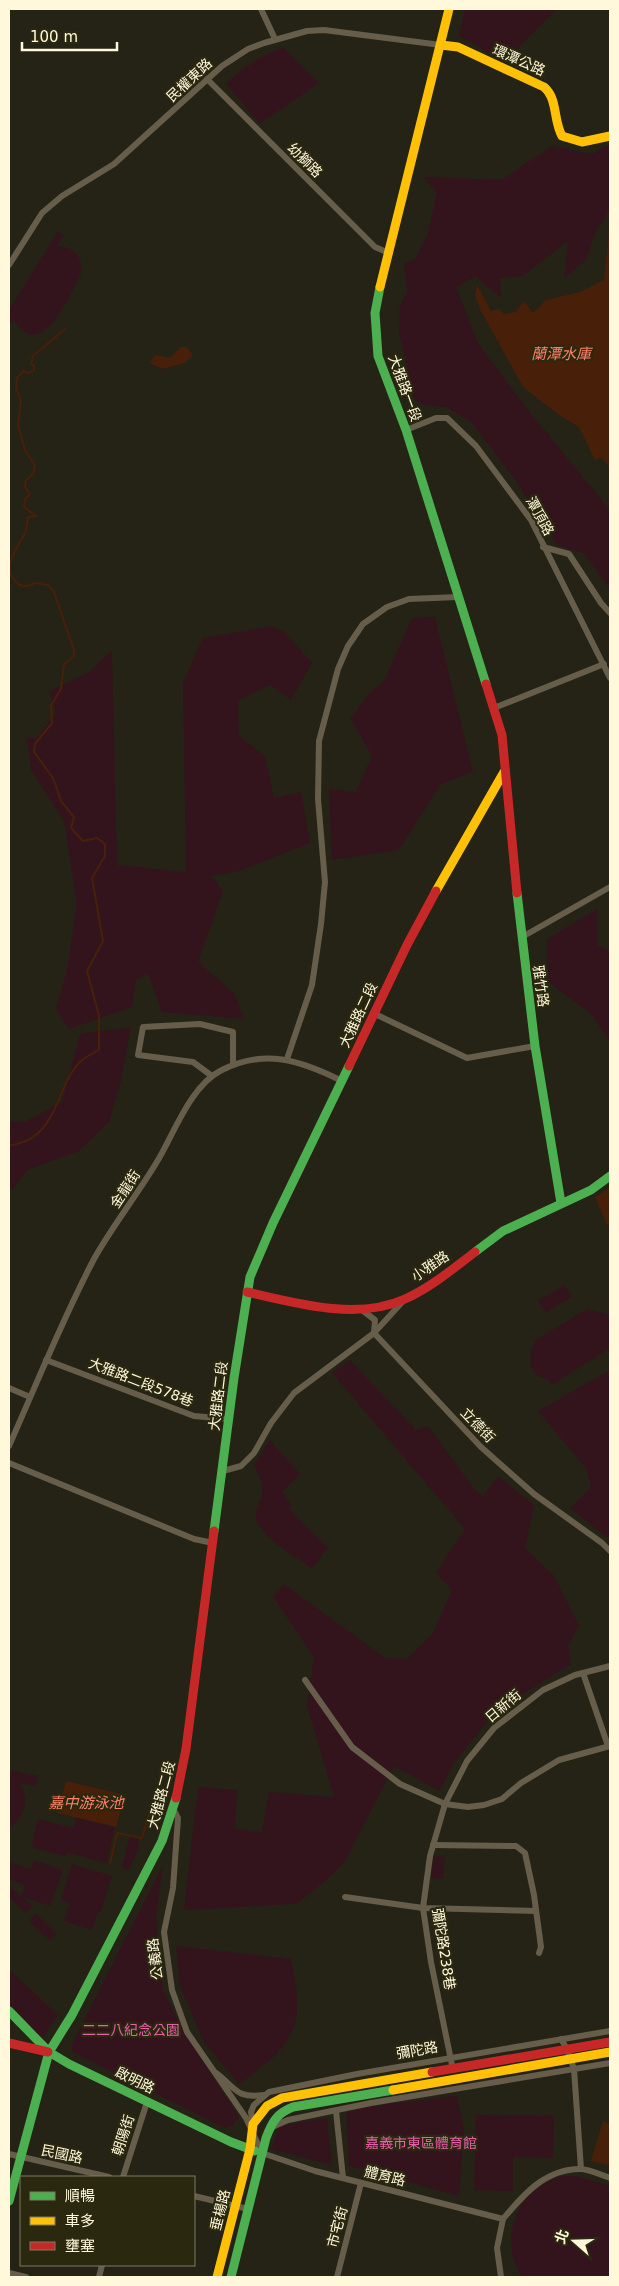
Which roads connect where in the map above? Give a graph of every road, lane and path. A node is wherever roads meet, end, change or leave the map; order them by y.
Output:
1 (261, 9) edge
2 (449, 9) edge
3 (275, 39) junction
4 (441, 45) junction
5 (207, 80) junction
6 (610, 136) edge
7 (389, 253) junction
8 (9, 265) edge
9 (406, 430) junction
10 (543, 547) junction
11 (458, 597) junction
12 (610, 614) edge
13 (604, 664) junction
14 (610, 678) edge
15 (494, 708) junction
16 (504, 772) junction
17 (610, 887) edge
18 (522, 937) junction
19 (373, 1013) junction
20 (535, 1046) junction
21 (286, 1059) junction
22 (233, 1065) junction
23 (212, 1076) junction
24 (342, 1081) junction
25 (610, 1176) edge
26 (560, 1203) junction
27 (247, 1292) junction
28 (405, 1299) junction
29 (362, 1310) junction
30 (374, 1333) junction
31 (46, 1360) junction
32 (9, 1388) edge
33 (30, 1397) junction
34 (229, 1420) junction
35 (9, 1446) edge
36 (9, 1463) edge
37 (223, 1472) junction
38 (213, 1542) junction
39 (610, 1551) edge
40 (610, 1666) edge
41 (584, 1673) junction
42 (305, 1680) dead end
43 (609, 1746) edge
44 (444, 1804) junction
45 (174, 1810) junction
46 (433, 1845) junction
47 (345, 1897) dead end
48 (423, 1908) junction
49 (536, 1911) junction
50 (538, 1953) dead end
51 (9, 2011) edge
52 (610, 2031) edge
53 (561, 2039) junction
54 (610, 2042) edge
55 (9, 2043) edge
56 (567, 2049) junction
57 (49, 2052) junction
58 (610, 2052) edge
59 (451, 2058) junction
60 (571, 2059) junction
61 (610, 2064) edge
62 (210, 2068) junction
63 (453, 2070) junction
64 (573, 2073) junction
65 (266, 2095) junction
66 (147, 2102) junction
67 (336, 2111) junction
68 (253, 2128) junction
69 (270, 2128) junction
70 (250, 2149) junction
71 (262, 2153) junction
72 (9, 2154) edge
73 (20, 2157) junction
74 (581, 2169) junction
75 (105, 2176) edge
76 (123, 2176) edge
77 (343, 2178) junction
78 (610, 2178) edge
79 (361, 2183) junction
80 (195, 2196) edge
81 (9, 2200) edge
82 (235, 2205) junction
83 (248, 2209) junction
84 (503, 2219) junction
85 (9, 2273) edge
86 (26, 2277) edge
87 (217, 2277) edge
88 (231, 2277) edge
89 (337, 2277) edge
90 (501, 2277) edge

1 - 3 street
2 - 4 street, 大雅路一段
3 - 4 street, 民權東路
3 - 5 street, 民權東路
4 - 6 street, 環潭公路
4 - 7 street, 大雅路一段
5 - 7 street, 幼獅路
5 - 8 street, 民權東路
7 - 9 street, 大雅路一段
9 - 10 street, 潭頂路
9 - 11 street, 大雅路一段
10 - 12 street
10 - 13 street, 潭頂路
11 - 15 street, 大雅路一段
11 - 21 street
13 - 14 street, 潭頂路
13 - 15 street
15 - 16 street, 大雅路一段
16 - 18 street, 雅竹路
16 - 19 street, 大雅路二段
17 - 18 street
18 - 20 street, 雅竹路
19 - 20 street
19 - 24 street, 大雅路二段
20 - 26 street, 雅竹路
21 - 22 street, 金龍街
21 - 24 street, 金龍街
22 - 23 street, 金龍街
22 - 23 street
23 - 31 street, 金龍街
24 - 27 street, 大雅路二段
25 - 26 street, 小雅路
26 - 28 street, 小雅路
27 - 29 street, 小雅路
27 - 34 street, 大雅路二段
28 - 29 street, 小雅路
28 - 30 street
29 - 30 street
30 - 37 street
30 - 39 street, 立德街
31 - 33 street, 金龍街
31 - 34 street, 大雅路二段578巷
32 - 33 street
33 - 35 street, 金龍街
34 - 37 street, 大雅路二段
36 - 38 street
37 - 38 street, 大雅路二段
38 - 45 street, 大雅路二段
40 - 41 street, 日新街
41 - 43 street
41 - 44 street, 日新街
42 - 44 street
43 - 44 street
44 - 46 street, 彌陀路238巷
45 - 57 street, 大雅路二段
45 - 62 street, 公義路
46 - 48 street, 彌陀路238巷
46 - 49 street
47 - 48 street
48 - 49 street
48 - 59 street, 彌陀路238巷
49 - 50 street
51 - 57 street, 啟明路
52 - 53 street, 彌陀路
53 - 56 street
53 - 59 street, 彌陀路
54 - 56 street, 彌陀路
55 - 57 street
56 - 60 street
56 - 63 street, 彌陀路
57 - 66 street, 啟明路
57 - 73 street, 大雅路二段
58 - 60 street
59 - 63 street, 彌陀路238巷
59 - 65 street, 彌陀路
60 - 64 street
60 - 69 street
61 - 64 street
62 - 65 street, 公義路
62 - 68 street, 公義路
63 - 68 street, 彌陀路
64 - 67 street
64 - 74 street
65 - 68 street
66 - 70 street, 啟明路
66 - 76 street, 朝陽街
67 - 69 street
67 - 77 street
68 - 70 street
68 - 71 street, 公義路
69 - 71 street
70 - 71 street, 啟明路
70 - 82 street, 垂楊路
71 - 77 street, 體育路
71 - 83 street, 垂楊路
72 - 73 street, 民國路
73 - 75 street, 民國路
73 - 81 street, 大雅路二段
74 - 78 street
74 - 84 street
77 - 79 street, 體育路
79 - 84 street, 體育路
79 - 89 street, 市宅街
80 - 82 street
82 - 83 street
82 - 87 street, 垂楊路
83 - 88 street, 垂楊路
84 - 90 street
85 - 86 street

